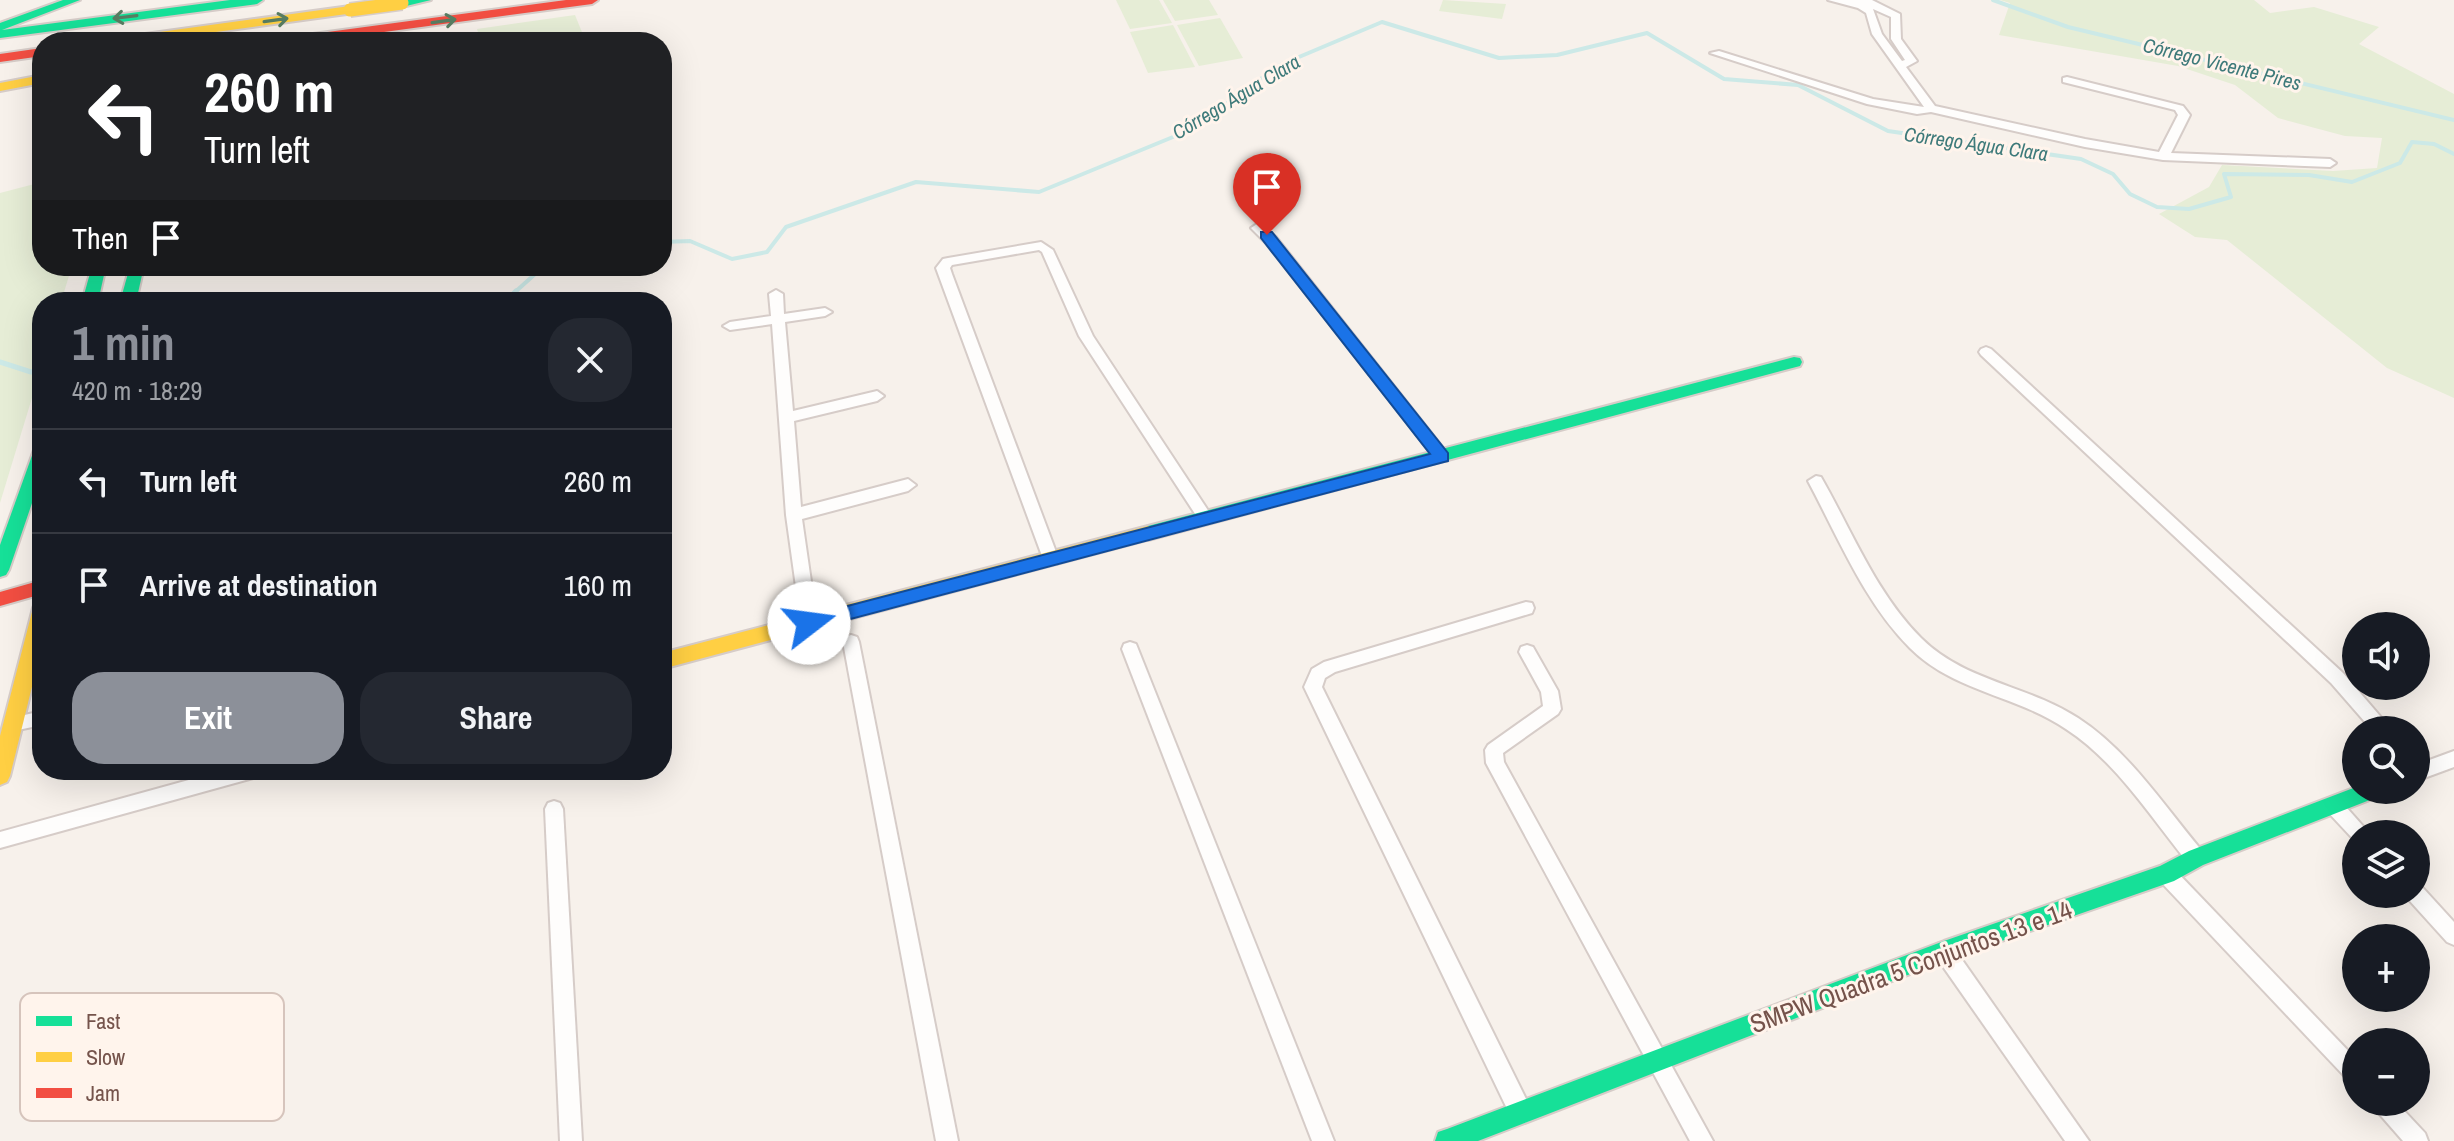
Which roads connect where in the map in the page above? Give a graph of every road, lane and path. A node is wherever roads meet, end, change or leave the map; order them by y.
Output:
1 (49, 0) edge
2 (74, 0) edge
3 (257, 0) edge
4 (372, 0) edge
5 (425, 0) edge
6 (592, 0) edge
7 (1833, 0) edge
8 (1864, 0) edge
9 (0, 8) edge
10 (0, 27) edge
11 (189, 32) edge
12 (316, 32) edge
13 (355, 32) edge
14 (0, 34) edge
15 (32, 53) edge
16 (1715, 53) dead end
17 (8, 56) edge
18 (1902, 65) junction
19 (0, 68) edge
20 (32, 72) edge
21 (2067, 80) dead end
22 (32, 81) edge
23 (0, 87) edge
24 (1931, 109) junction
25 (2163, 156) junction
26 (2330, 163) dead end
27 (1257, 228) dead end
28 (776, 294) dead end
29 (825, 312) dead end
30 (778, 319) junction
31 (730, 326) dead end
32 (1986, 352) dead end
33 (1794, 362) dead end
34 (877, 396) dead end
35 (785, 418) junction
36 (1442, 457) junction
37 (32, 479) edge
38 (1816, 481) dead end
39 (908, 485) dead end
40 (794, 515) junction
41 (1206, 519) junction
42 (1051, 560) junction
43 (0, 570) edge
44 (32, 590) edge
45 (0, 599) edge
46 (1526, 608) dead end
47 (809, 623) junction
48 (851, 642) dead end
49 (32, 648) edge
50 (1130, 649) dead end
51 (1527, 652) dead end
52 (672, 658) edge
53 (2371, 716) edge
54 (32, 720) edge
55 (13, 724) junction
56 (2454, 759) edge
57 (2430, 766) edge
58 (0, 776) edge
59 (217, 780) edge
60 (2342, 802) edge
61 (2333, 805) junction
62 (554, 809) dead end
63 (2347, 820) edge
64 (0, 840) edge
65 (2196, 858) junction
66 (2166, 874) junction
67 (2429, 908) edge
68 (2454, 936) edge
69 (1944, 951) junction
70 (2342, 1059) edge
71 (1658, 1063) junction
72 (1521, 1113) junction
73 (2395, 1116) edge
74 (571, 1141) edge
75 (947, 1141) edge
76 (1323, 1141) edge
77 (1447, 1141) edge
78 (1702, 1141) edge
79 (2078, 1141) edge
80 (2417, 1141) edge

1 - 9 main road
2 - 10 main road
3 -> 14 main road
4 - 12 main road
11 -> 5 main road, bridge
13 -> 6 main road
7 - 18 street
8 - 18 street
15 - 17 main road
16 - 24 street
18 - 24 street
19 - 20 main road
21 - 25 street
22 - 23 main road
24 - 25 street
25 - 26 street
27 - 36 street
28 - 30 street
29 - 30 street
30 - 31 street
30 - 35 street
32 - 53 street
33 - 36 main road
34 - 35 street
35 - 40 street
36 - 41 main road
37 - 43 main road
38 - 65 street
39 - 40 street
40 - 47 street
41 - 42 main road
41 - 42 street
42 - 47 main road
44 - 45 main road
46 - 72 street
47 - 52 main road
48 - 75 street
49 - 55 main road
50 - 76 street
51 - 71 street
54 - 55 street
55 - 58 main road
56 - 57 street
59 - 64 street
60 - 61 main road, SMPW Quadra 5 Conjuntos 13 e 14
61 - 63 street
61 - 65 main road, SMPW Quadra 5 Conjuntos 13 e 14
62 - 74 street
65 - 66 main road, SMPW Quadra 5 Conjuntos 13 e 14
66 - 69 main road, SMPW Quadra 5 Conjuntos 13 e 14
66 - 70 street
67 - 68 street
69 - 71 main road, SMPW Quadra 5 Conjuntos 13 e 14
69 - 79 street
71 - 72 main road, SMPW Quadra 5 Conjuntos 13 e 14
71 - 78 street
72 - 77 main road, SMPW Quadra 5 Conjuntos 13 e 14
73 - 80 street

